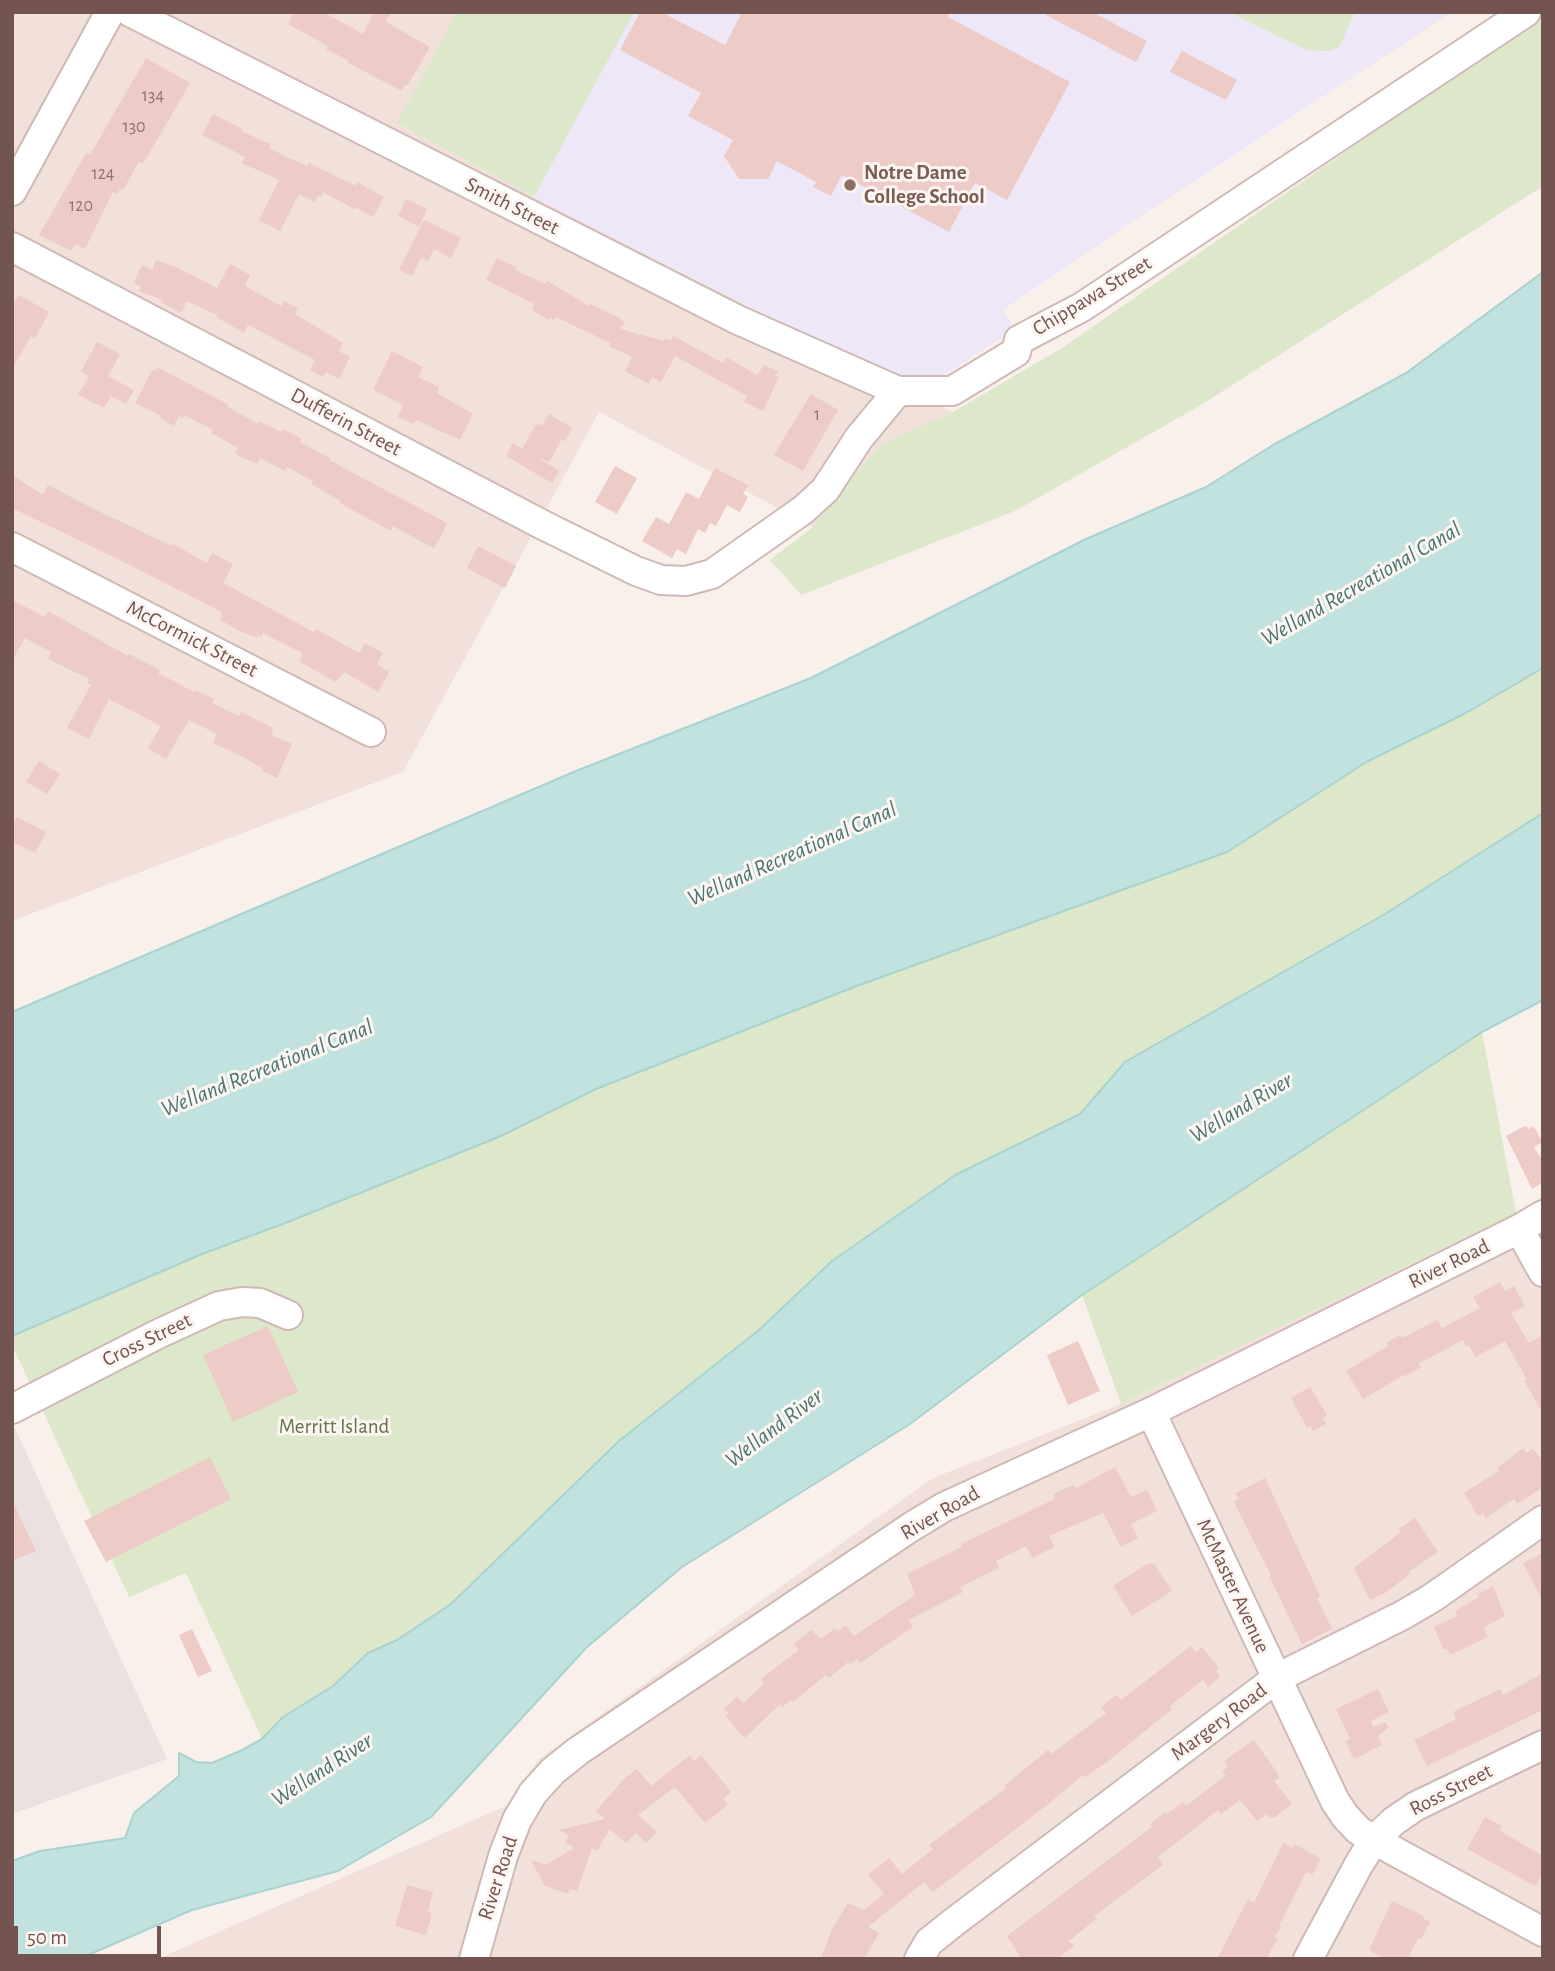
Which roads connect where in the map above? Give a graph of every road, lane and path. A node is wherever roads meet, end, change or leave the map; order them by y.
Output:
1 (110, 12) edge
2 (130, 12) edge
3 (1525, 12) edge
4 (12, 191) edge
5 (12, 247) edge
6 (898, 391) junction
7 (12, 547) edge
8 (371, 732) dead end
9 (1531, 1222) edge
10 (1543, 1272) edge
11 (288, 1315) dead end
12 (12, 1409) edge
13 (1151, 1412) junction
14 (1543, 1520) edge
15 (1277, 1678) junction
16 (1543, 1745) edge
17 (1374, 1840) junction
18 (1543, 1932) edge
19 (474, 1959) edge
20 (919, 1959) edge
21 (1308, 1959) edge

1 - 4 street
2 - 6 street, Smith Street
3 - 6 street, Chippawa Street
5 - 6 street, Dufferin Street
7 - 8 street, McCormick Street
9 - 10 street
9 - 13 street, River Road
11 - 12 street, Cross Street
13 - 15 street, McMaster Avenue
13 - 19 street, River Road
14 - 15 street, Margery Road
15 - 17 street, McMaster Avenue
15 - 20 street, Margery Road
16 - 17 street, Ross Street
17 - 18 street, McMaster Avenue
17 - 21 street, Ross Street

